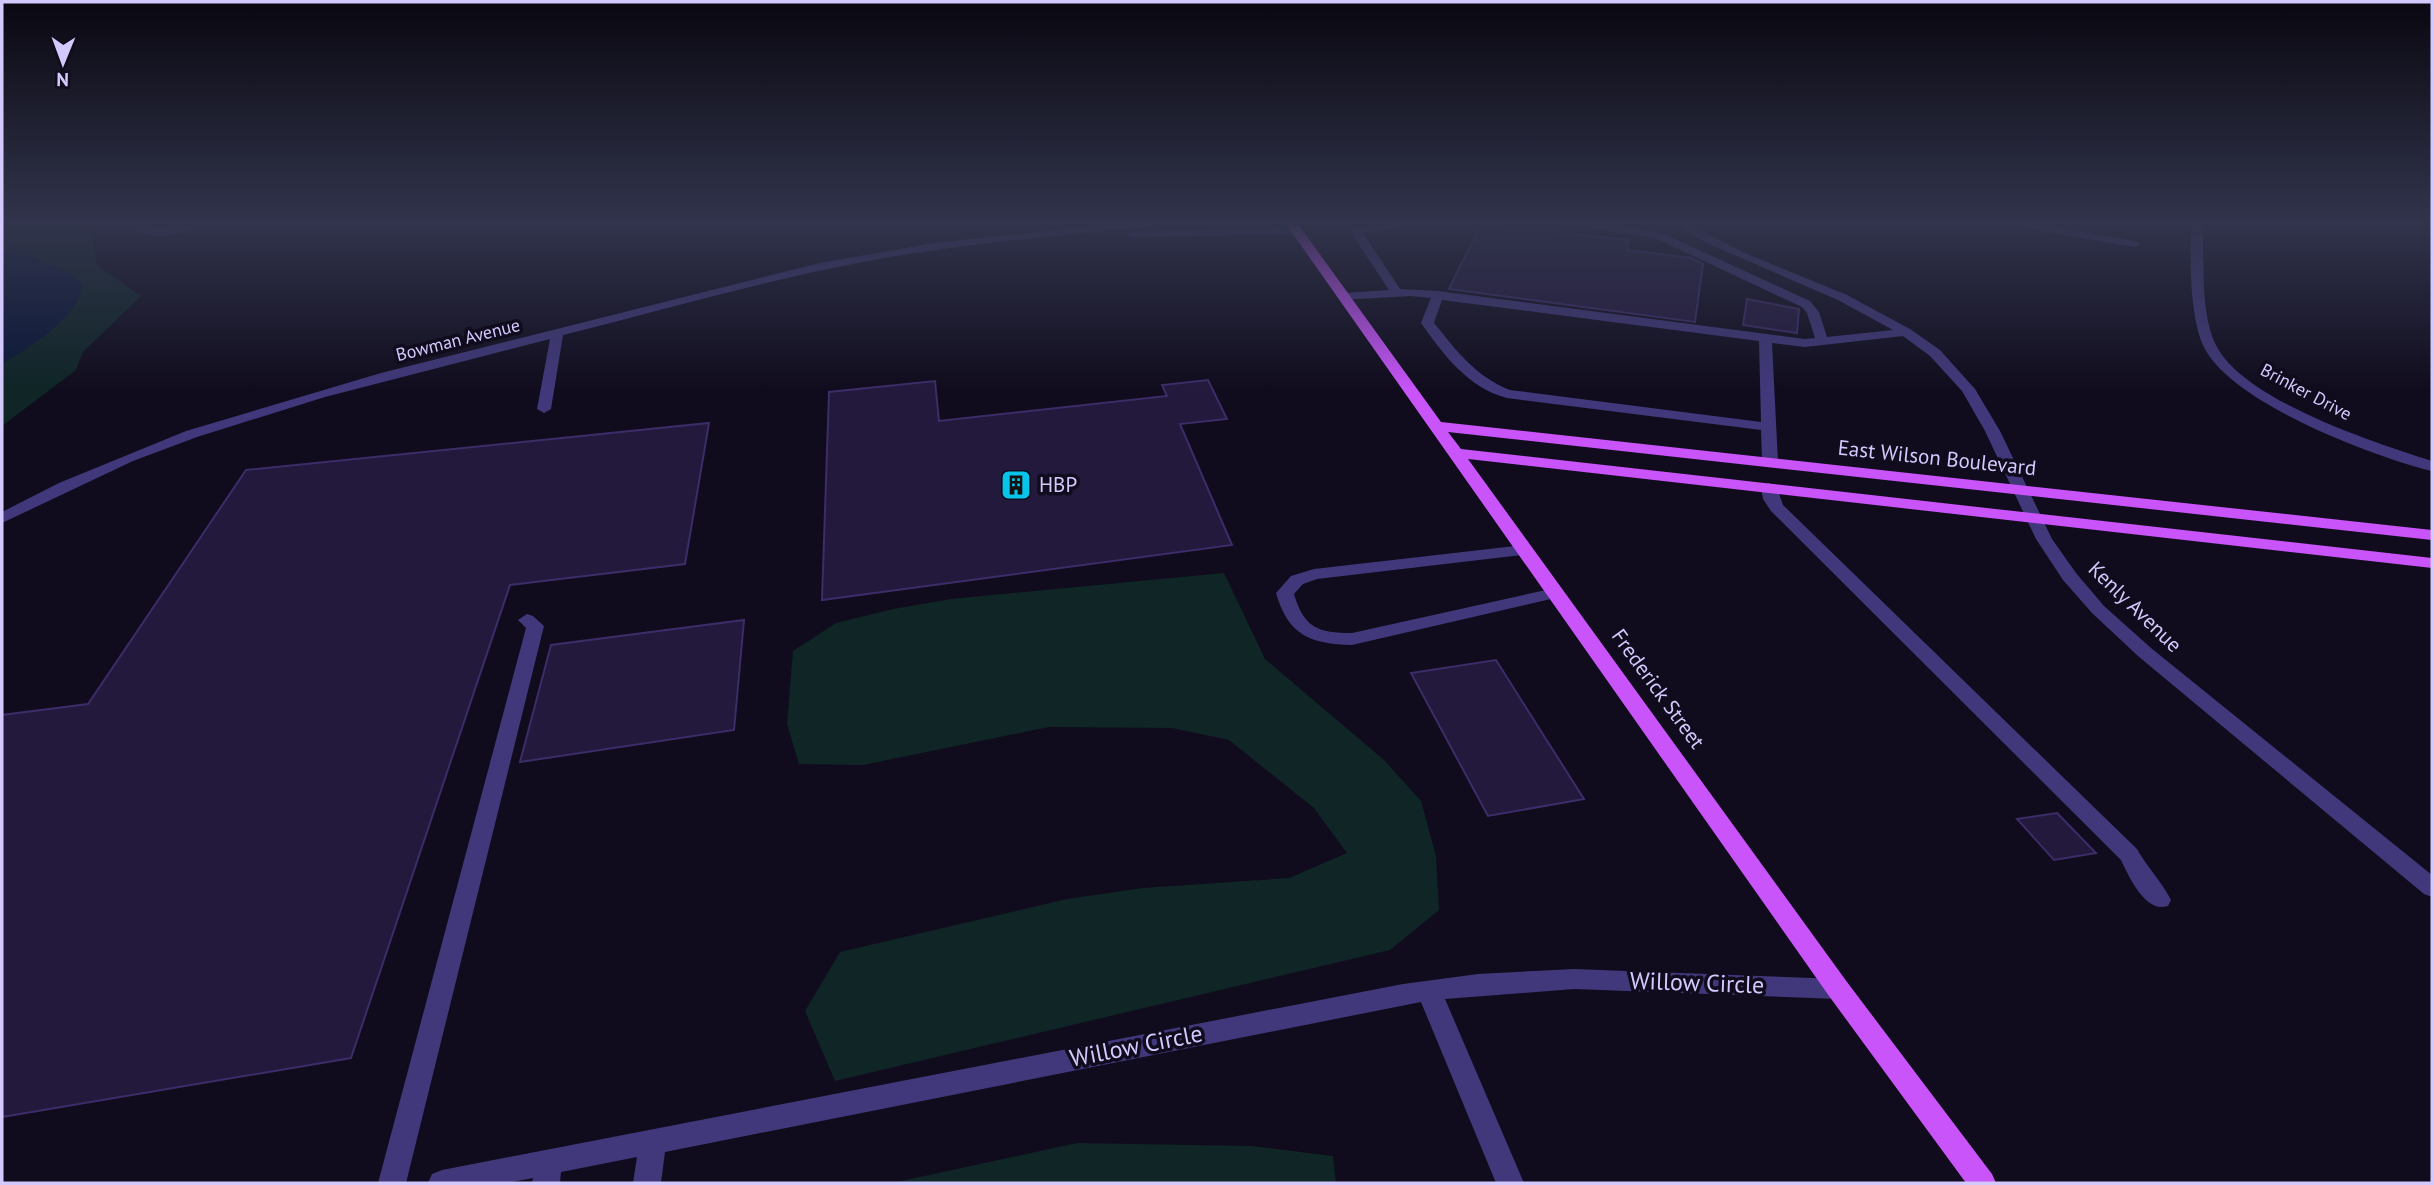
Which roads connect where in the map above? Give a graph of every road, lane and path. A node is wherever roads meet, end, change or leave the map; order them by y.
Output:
1 (775, 279) edge
2 (1331, 279) edge
3 (1388, 279) edge
4 (1754, 279) edge
5 (1801, 279) edge
6 (2201, 279) edge
7 (1396, 292) junction
8 (1438, 295) junction
9 (1344, 297) junction
10 (1906, 332) junction
11 (557, 333) junction
12 (1765, 338) junction
13 (1822, 341) junction
14 (544, 409) dead end
15 (1437, 426) junction
16 (1769, 427) junction
17 (1454, 453) junction
18 (1770, 462) junction
19 (2432, 466) edge
20 (1607, 470) junction
21 (1769, 488) junction
22 (2020, 489) junction
23 (2032, 518) junction
24 (2, 519) edge
25 (2432, 535) edge
26 (1524, 550) junction
27 (2432, 563) edge
28 (1555, 593) junction
29 (527, 620) dead end
30 (2432, 888) edge
31 (2160, 900) dead end
32 (1838, 989) junction
33 (1429, 990) junction
34 (653, 1142) junction
35 (548, 1172) edge
36 (392, 1183) edge
37 (442, 1183) edge
38 (647, 1183) edge
39 (1510, 1183) edge
40 (1982, 1183) edge

1 - 11 street, Bowman Avenue
2 - 9 main road, Frederick Street
3 - 7 street
4 - 13 street
5 - 10 street, Kenly Avenue
6 - 19 street, Brinker Drive
7 - 8 street
7 - 9 street
8 - 12 street
8 - 16 street
9 - 15 main road, Frederick Street
10 - 13 street
10 - 22 street, Kenly Avenue
11 - 14 street
11 - 24 street, Bowman Avenue
12 - 13 street
12 - 16 street
15 - 17 main road, Frederick Street
15 - 18 main road, East Wilson Boulevard
16 - 18 street
17 - 20 main road
17 - 26 main road, Frederick Street
18 - 20 main road
18 - 22 main road, East Wilson Boulevard
20 - 21 main road
21 - 23 main road
21 - 31 street
22 - 23 street, Kenly Avenue
22 - 25 main road, East Wilson Boulevard
23 - 27 main road
23 - 30 street, Kenly Avenue
26 - 28 main road, Frederick Street
26 - 28 street
28 - 32 main road, Frederick Street
29 - 36 street
32 - 33 street, Willow Circle
32 - 40 main road, Frederick Street
33 - 34 street, Willow Circle
33 - 39 street
34 - 35 street, Willow Circle
34 - 38 street
35 - 37 street, Willow Circle

